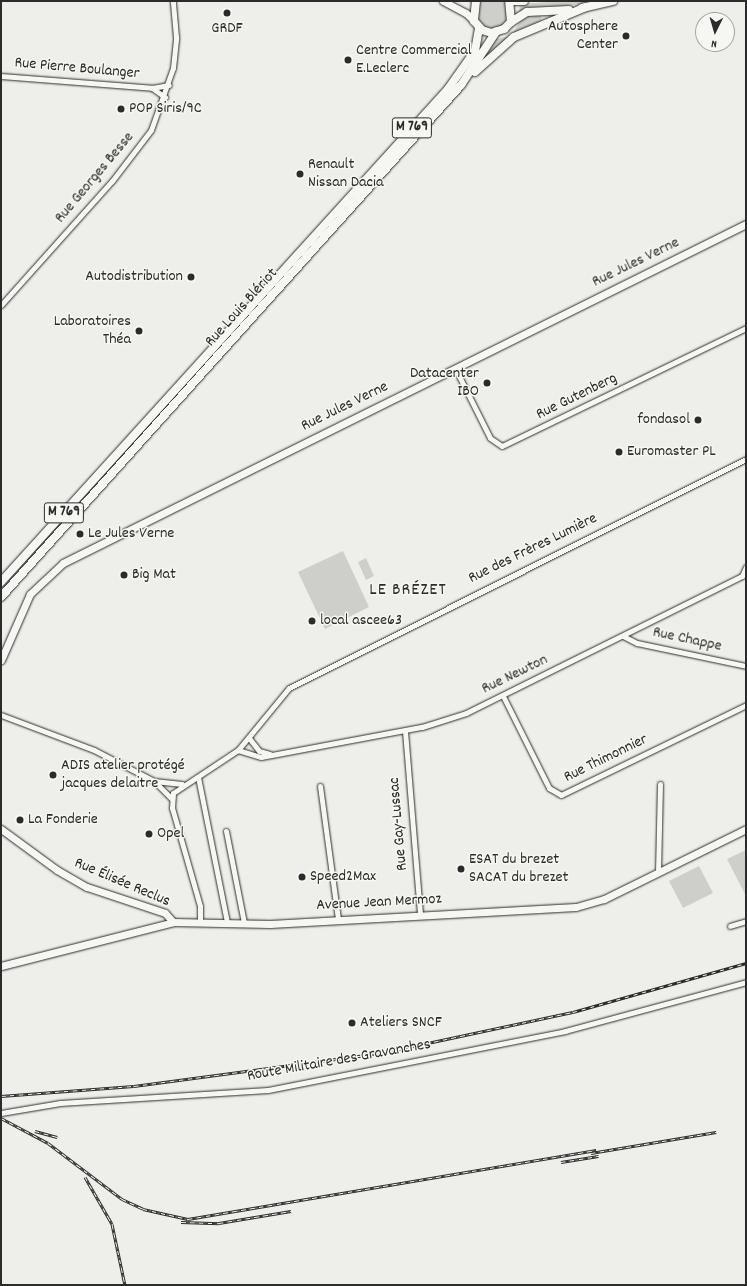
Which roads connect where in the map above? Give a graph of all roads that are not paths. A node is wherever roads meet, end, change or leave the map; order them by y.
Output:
1 (173, 1) edge
2 (444, 1) edge
3 (476, 1) edge
4 (509, 1) edge
5 (524, 1) edge
6 (613, 1) edge
7 (586, 7) junction
8 (511, 22) junction
9 (476, 24) junction
10 (496, 32) junction
11 (1, 76) edge
12 (169, 85) junction
13 (461, 85) junction
14 (152, 88) junction
15 (165, 97) junction
16 (746, 224) edge
17 (1, 304) edge
18 (746, 328) edge
19 (455, 368) junction
20 (746, 459) edge
21 (746, 566) edge
22 (744, 577) edge
23 (1, 582) edge
24 (1, 597) edge
25 (623, 636) junction
26 (1, 660) edge
27 (746, 666) edge
28 (503, 696) junction
29 (746, 705) edge
30 (1, 716) edge
31 (405, 731) junction
32 (249, 738) junction
33 (238, 750) junction
34 (273, 754) junction
35 (198, 776) junction
36 (154, 781) junction
37 (183, 784) junction
38 (660, 784) dead end
39 (320, 786) dead end
40 (172, 799) junction
41 (1, 829) edge
42 (746, 829) edge
43 (226, 831) dead end
44 (658, 872) junction
45 (420, 914) junction
46 (338, 919) junction
47 (200, 920) junction
48 (746, 921) edge
49 (173, 922) junction
50 (227, 922) junction
51 (244, 923) junction
52 (730, 926) dead end
53 (1, 966) edge
54 (746, 982) edge
55 (1, 1113) edge

1 - 12 street, Rue Georges Besse
2 - 9 main road
3 - 9 main road, Rue Louis Blériot
4 - 5 main road
4 - 8 main road
6 - 7 main road
7 - 8 main road
7 - 13 main road
8 - 10 main road
9 - 10 main road
9 - 23 main road, Rue Louis Blériot / M 769
10 - 13 main road, Rue Louis Blériot / M 769
11 - 14 street, Rue Pierre Boulanger
12 - 14 street, Rue Pierre Boulanger
12 - 15 street, Rue Georges Besse
13 - 24 main road, Rue Louis Blériot / M 769
14 - 15 street, Rue Pierre Boulanger
15 - 17 street, Rue Georges Besse
16 - 19 main road, Rue Jules Verne
18 - 19 street, Rue Gutenberg
19 - 26 main road, Rue Jules Verne
20 - 32 street, Rue des Frères Lumière
21 - 22 street, Rue Newton
22 - 25 street, Rue Newton
25 - 27 street, Rue Chappe
25 - 28 street, Rue Newton
28 - 29 street, Rue Thimonnier
28 - 31 street, Rue Newton
30 - 36 street
31 - 34 street, Rue Newton
31 - 45 street, Rue Gay-Lussac
32 - 33 street, Rue des Frères Lumière
32 - 34 street
33 - 34 street, Rue Newton
33 - 35 street, Rue des Frères Lumière
35 - 37 street, Rue des Frères Lumière
35 - 50 street
36 - 37 street
36 - 40 street
37 - 40 street, Rue des Frères Lumière
38 - 44 street
39 - 46 street
40 - 47 street
41 - 49 main road, Rue Élisée Reclus
42 - 44 main road, Avenue Jean Mermoz
43 - 51 street
44 - 45 main road, Avenue Jean Mermoz
45 - 46 main road, Avenue Jean Mermoz
46 - 51 main road, Avenue Jean Mermoz
47 - 49 main road, Avenue Jean Mermoz
47 - 50 main road, Avenue Jean Mermoz
48 - 52 street
49 - 53 main road, Avenue Jean Mermoz
50 - 51 main road, Avenue Jean Mermoz
54 - 55 street, Route Militaire des Gravanches

